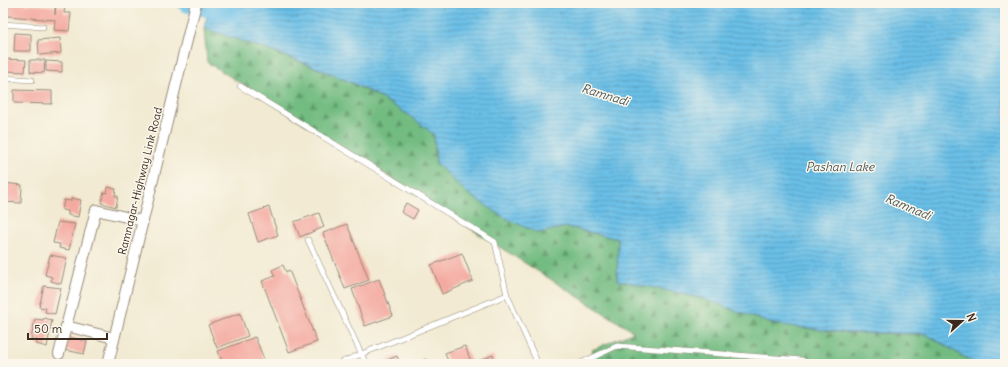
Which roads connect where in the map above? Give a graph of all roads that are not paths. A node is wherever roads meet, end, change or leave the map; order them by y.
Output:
1 (196, 3) edge
2 (3, 24) edge
3 (43, 27) dead end
4 (3, 78) edge
5 (32, 80) dead end
6 (240, 86) dead end
7 (143, 221) junction
8 (308, 240) dead end
9 (507, 295) junction
10 (66, 326) junction
11 (114, 338) junction
12 (59, 354) dead end
13 (362, 354) junction
14 (108, 364) edge
15 (338, 364) edge
16 (366, 364) edge
17 (538, 364) edge
18 (579, 364) edge
19 (807, 364) edge

1 - 7 street, Ramnagar-Highway Link Road
2 - 3 lane
4 - 5 lane
6 - 9 lane
7 - 10 street
7 - 11 street, Ramnagar-Highway Link Road
8 - 13 lane
9 - 13 lane
9 - 17 lane
10 - 11 street
10 - 12 street
11 - 14 street, Ramnagar-Highway Link Road
13 - 15 lane
13 - 16 lane
18 - 19 lane

